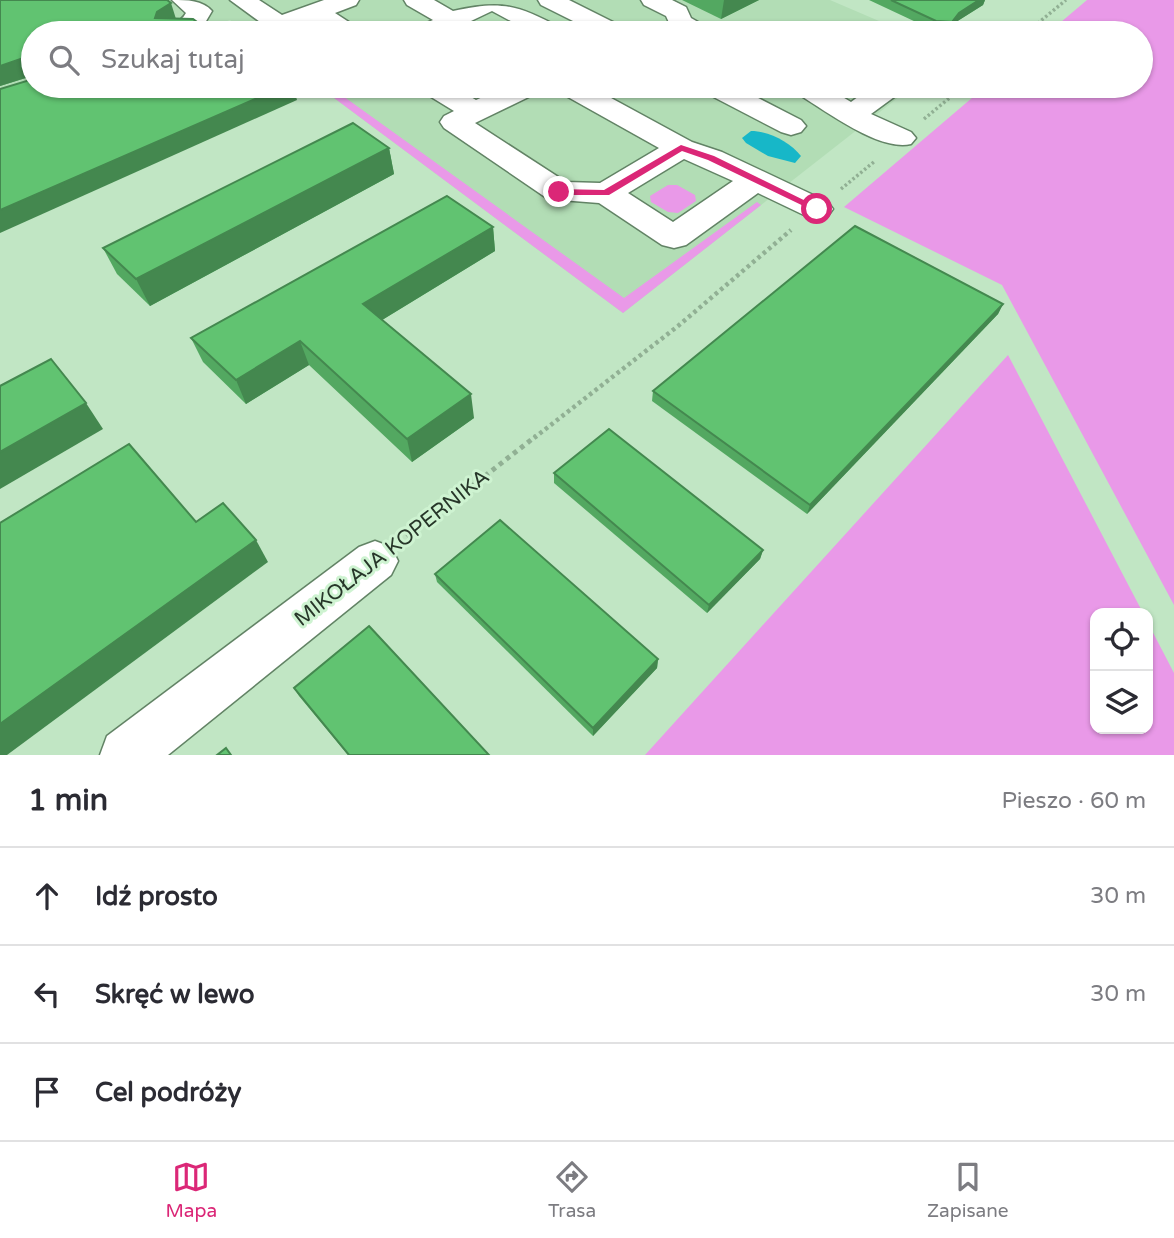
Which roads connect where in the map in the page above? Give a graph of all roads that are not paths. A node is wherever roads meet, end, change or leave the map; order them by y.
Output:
1 (184, 0) edge
2 (242, 0) edge
3 (347, 0) edge
4 (416, 0) edge
5 (550, 0) edge
6 (653, 0) edge
7 (495, 1) edge
8 (316, 12) junction
9 (453, 20) joint
10 (194, 21) edge
11 (274, 21) edge
12 (291, 21) edge
13 (330, 21) edge
14 (531, 21) edge
15 (592, 21) edge
16 (680, 21) edge
17 (452, 98) edge
18 (504, 98) edge
19 (597, 98) edge
20 (737, 98) edge
21 (826, 98) edge
22 (875, 98) edge
23 (475, 112) junction
24 (853, 114) junction
25 (791, 126) dead end
26 (901, 138) dead end
27 (681, 148) junction
28 (756, 179) junction
29 (606, 193) junction
30 (817, 209) dead end
31 (375, 561) road end
32 (126, 755) edge

1 - 10 street
2 - 11 street
3 - 8 street
4 - 9 street
5 - 15 street
6 - 16 street
7 - 9 street
7 - 14 street
8 - 12 street
8 - 13 street
17 - 23 street
18 - 23 street
19 - 27 street
20 - 25 street
21 - 24 street
22 - 24 street
23 - 29 street
24 - 26 street
27 - 28 street
27 - 29 street
28 - 29 street
28 - 30 street
31 - 32 street, MIKOŁAJA KOPERNIKA

